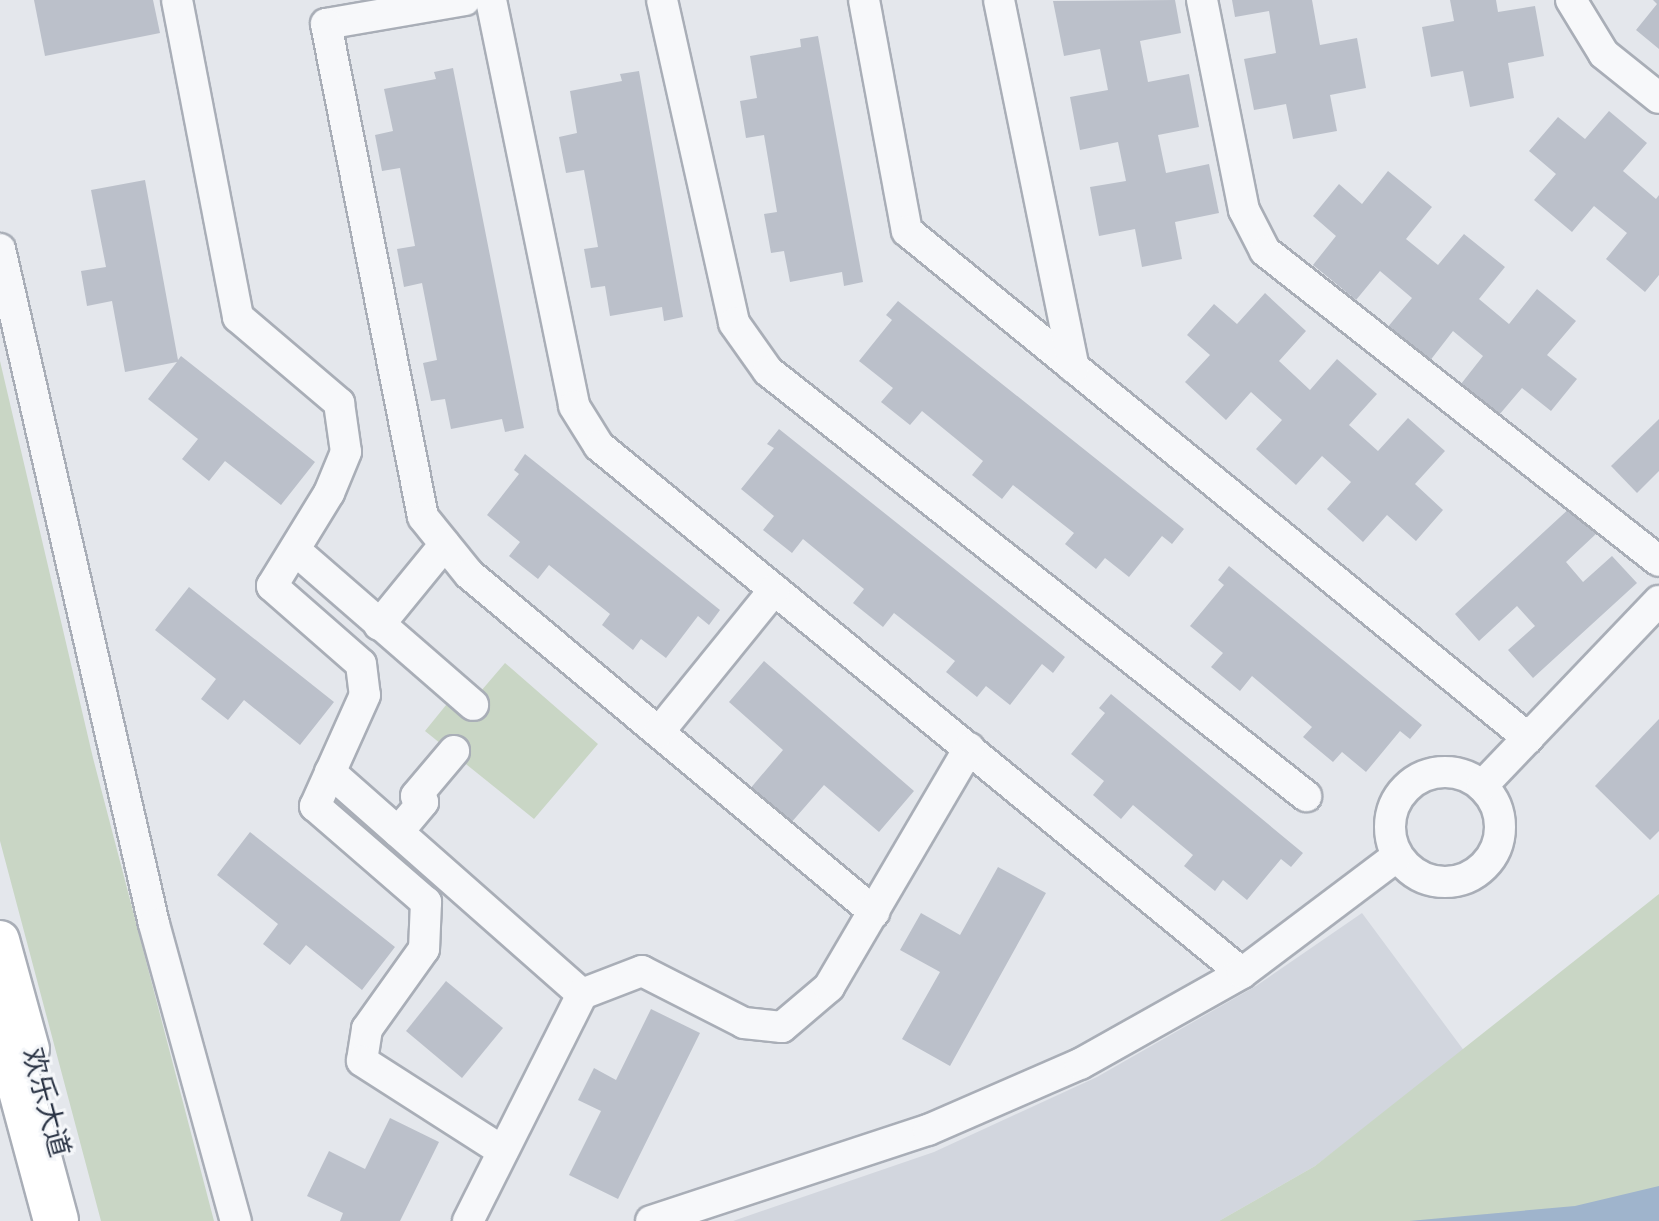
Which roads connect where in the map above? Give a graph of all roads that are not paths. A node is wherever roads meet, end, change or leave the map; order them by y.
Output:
1 (177, 0) edge
2 (465, 0) edge
3 (491, 0) edge
4 (662, 0) edge
5 (999, 0) edge
6 (1202, 0) edge
7 (1571, 0) edge
8 (873, 2) edge
9 (323, 12) edge
10 (1659, 98) edge
11 (0, 249) edge
12 (1074, 367) junction
13 (445, 544) junction
14 (295, 550) junction
15 (1659, 561) edge
16 (774, 590) junction
17 (1659, 601) edge
18 (379, 625) junction
19 (473, 705) dead end
20 (659, 732) junction
21 (1528, 738) junction
22 (969, 748) junction
23 (454, 751) dead end
24 (330, 772) junction
25 (1482, 786) junction
26 (1306, 796) dead end
27 (398, 832) junction
28 (1397, 856) junction
29 (874, 912) junction
30 (0, 940) edge
31 (1242, 973) junction
32 (4, 992) edge
33 (582, 994) junction
34 (503, 1151) junction
35 (56, 1221) edge
36 (78, 1221) edge
37 (236, 1221) edge
38 (468, 1221) edge
39 (651, 1221) edge

1 - 14 street
2 - 9 street
3 - 16 street
4 - 26 street
5 - 12 street
6 - 15 street
7 - 10 street
8 - 12 street
9 - 13 street
11 - 37 street
12 - 21 street
13 - 18 street
13 - 20 street
14 - 18 street
14 - 24 street
16 - 20 street
16 - 22 street
17 - 21 street
18 - 19 street
20 - 29 street
21 - 25 street
22 - 29 street
22 - 31 street
23 - 27 street
24 - 27 street
24 - 34 street
25 - 28 street
25 - 28 street
27 - 33 street
28 - 31 street
29 - 33 street
30 - 32 main road, 欢乐大道
31 - 39 street
32 - 35 highway, 欢乐大道
32 - 36 main road, 欢乐大道
33 - 34 street
34 - 38 street

